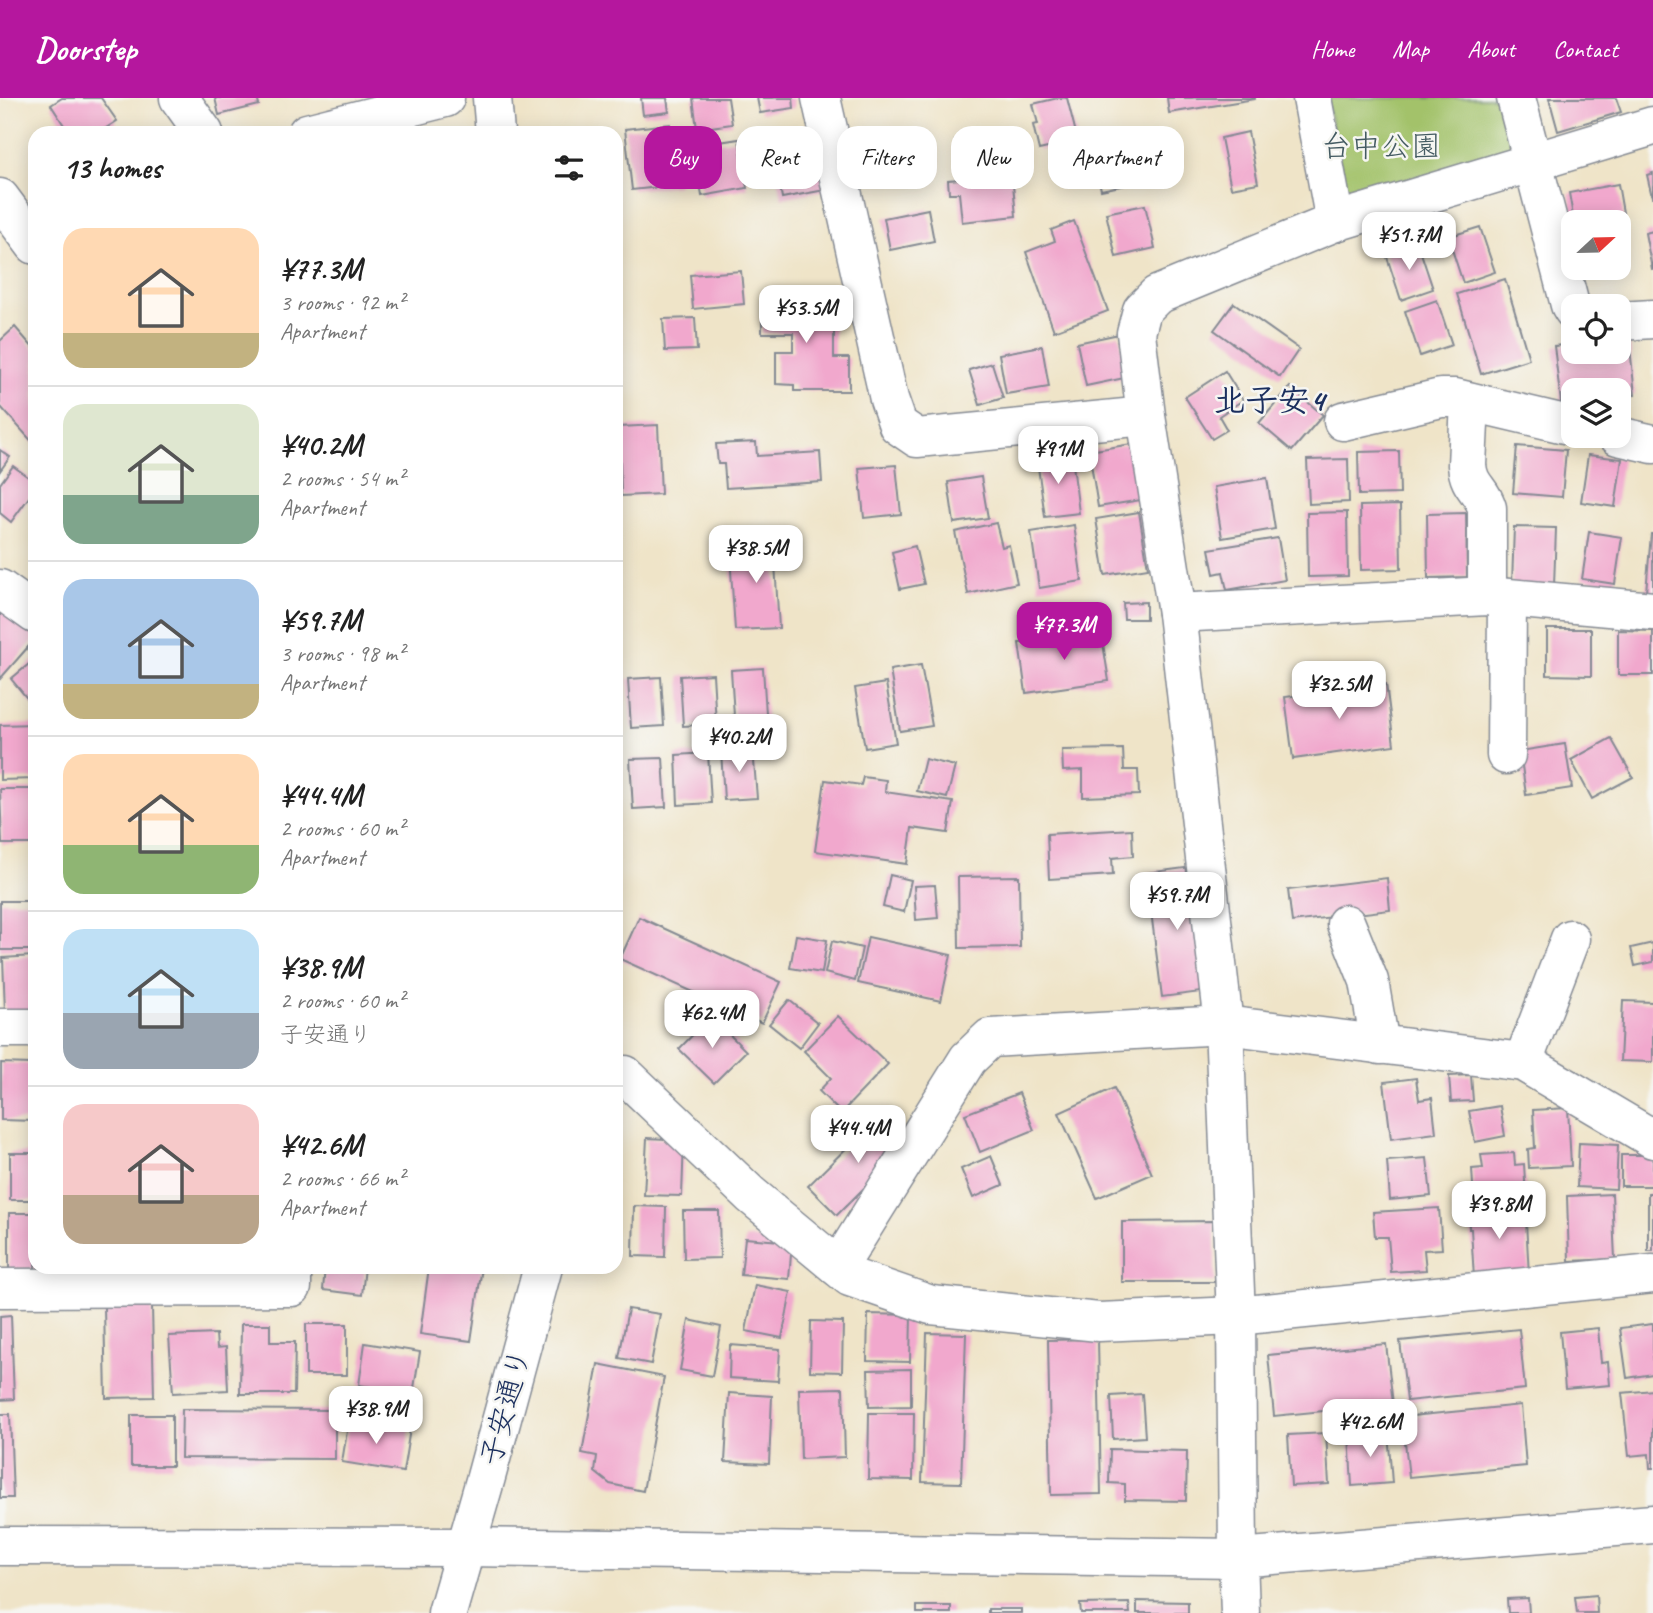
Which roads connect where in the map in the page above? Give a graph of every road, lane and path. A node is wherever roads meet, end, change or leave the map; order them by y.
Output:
1 (179, 98) edge
2 (445, 98) edge
3 (492, 98) edge
4 (821, 98) edge
5 (1312, 98) edge
6 (1516, 98) edge
7 (199, 126) edge
8 (335, 126) edge
9 (494, 126) edge
10 (1653, 126) edge
11 (1532, 163) junction
12 (0, 198) edge
13 (1335, 222) junction
14 (28, 236) edge
15 (1567, 294) edge
16 (1653, 319) edge
17 (1631, 320) edge
18 (1470, 402) junction
19 (1146, 416) junction
20 (1343, 421) dead end
21 (1561, 423) edge
22 (1631, 439) edge
23 (1653, 443) edge
24 (0, 589) edge
25 (1497, 597) junction
26 (28, 609) edge
27 (1653, 611) edge
28 (1177, 613) junction
29 (1506, 755) dead end
30 (1346, 924) dead end
31 (1570, 939) dead end
32 (1224, 1025) junction
33 (0, 1028) edge
34 (28, 1028) edge
35 (1380, 1045) junction
36 (1522, 1062) junction
37 (625, 1075) dead end
38 (1650, 1130) edge
39 (838, 1267) junction
40 (292, 1274) edge
41 (541, 1274) edge
42 (1653, 1274) edge
43 (0, 1288) edge
44 (1236, 1316) junction
45 (1653, 1524) edge
46 (0, 1546) edge
47 (466, 1547) junction
48 (1238, 1558) junction
49 (447, 1613) edge
50 (1240, 1613) edge

1 - 7 street
2 - 8 street
3 - 9 street
4 - 19 street
5 - 13 street
6 - 11 street
10 - 11 street
11 - 13 street
11 - 15 street
12 - 14 street
13 - 19 street
16 - 17 street
18 - 20 street
18 - 21 street
18 - 25 street
19 - 28 street
22 - 23 street
24 - 26 street
25 - 27 street
25 - 28 street
25 - 29 street
28 - 32 street
30 - 35 street
31 - 36 street
32 - 35 street
32 - 39 street
32 - 44 street
33 - 34 street
35 - 36 street
36 - 38 street
37 - 39 street
39 - 44 street
40 - 43 street
41 - 47 street, 子安通り
42 - 44 street
44 - 48 street
45 - 48 street
46 - 47 street
47 - 48 street
47 - 49 street, 子安通り
48 - 50 street

